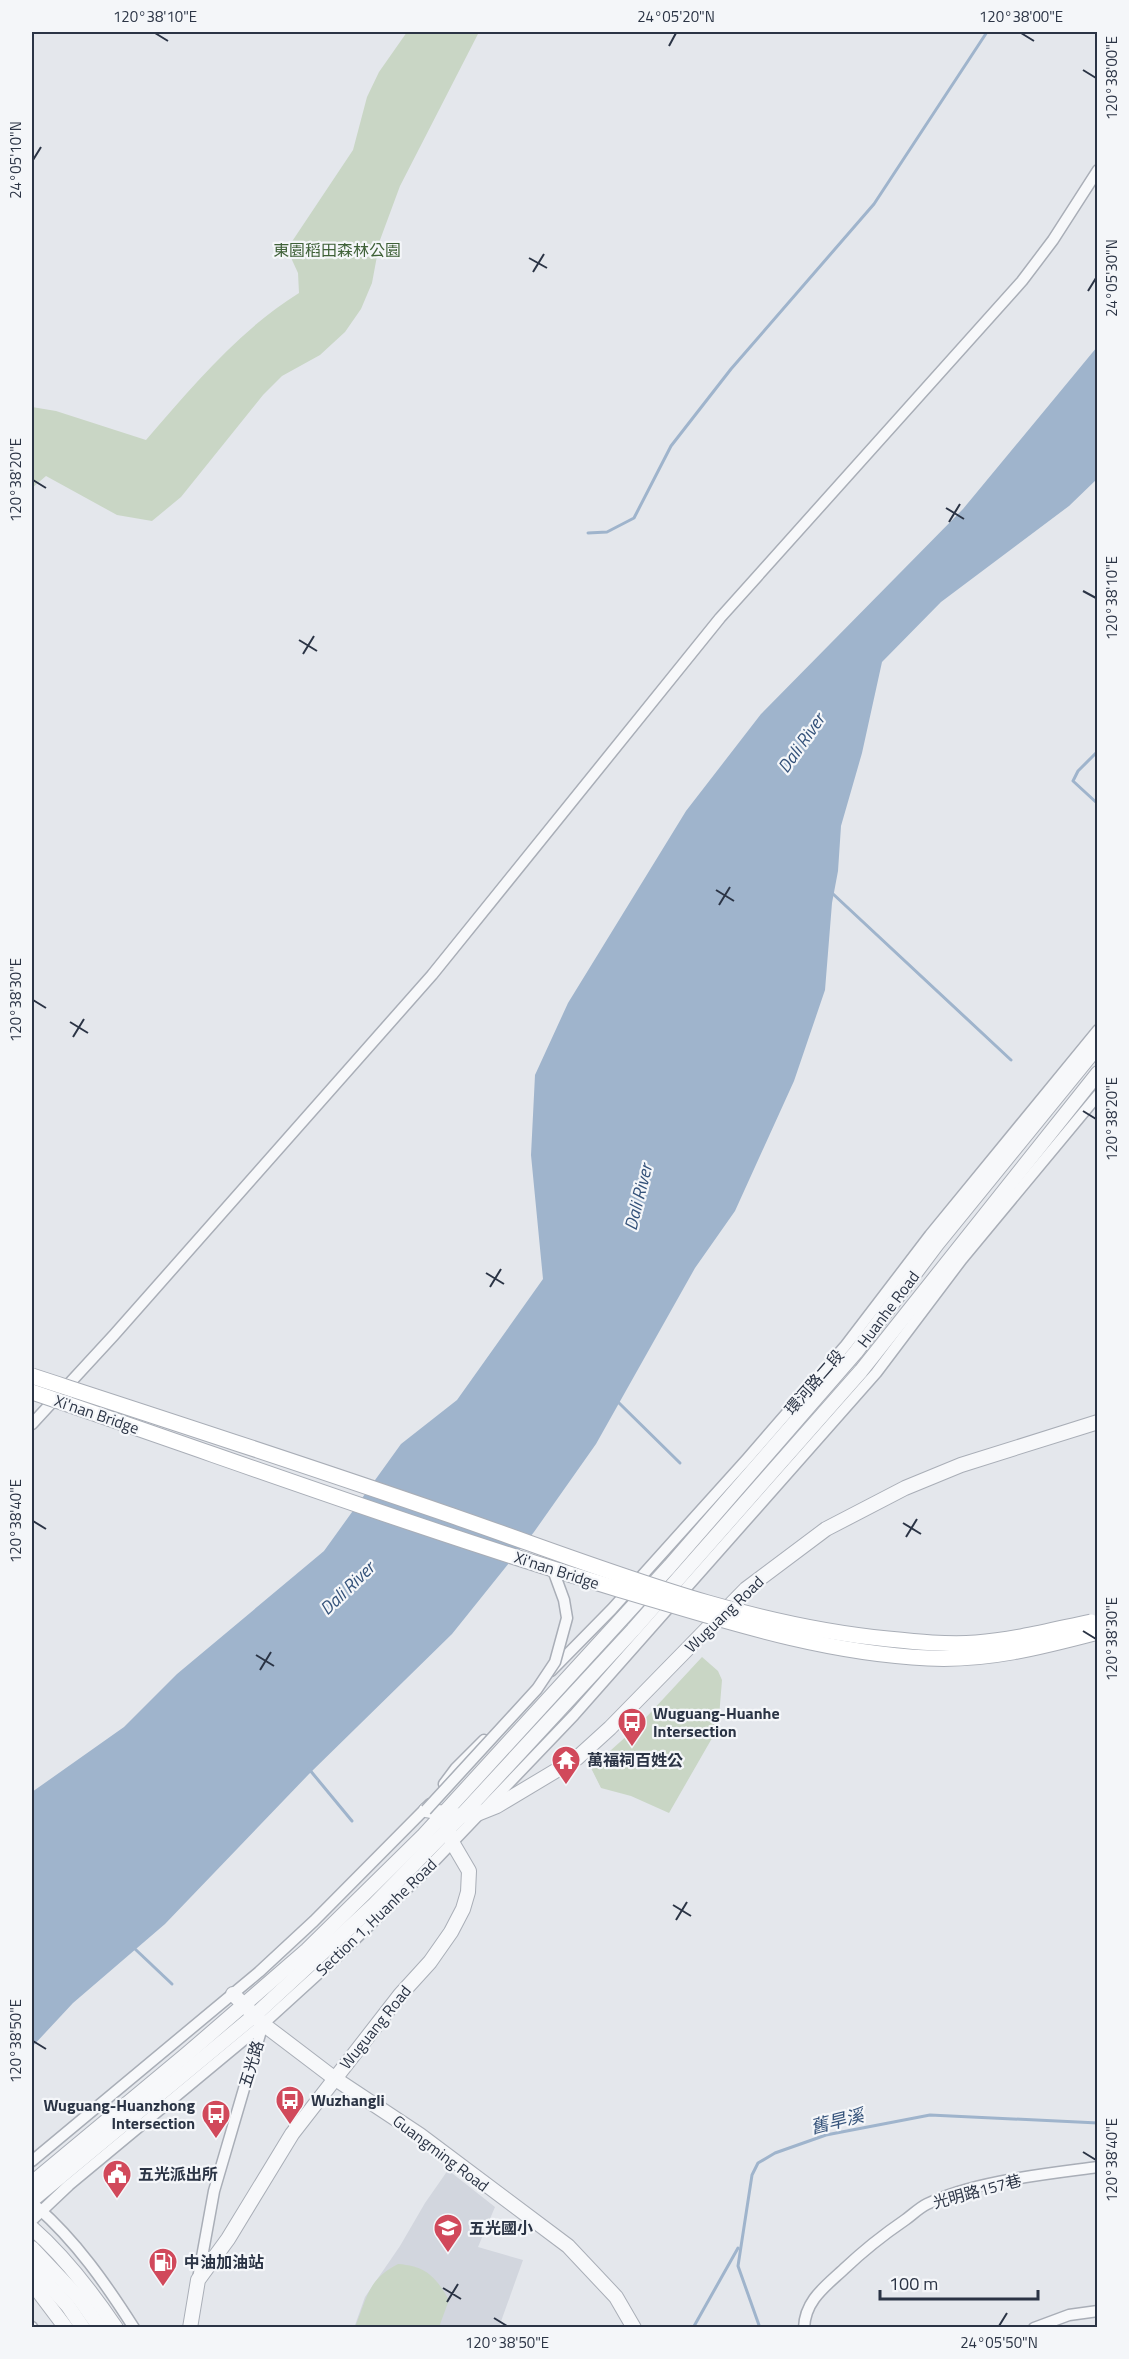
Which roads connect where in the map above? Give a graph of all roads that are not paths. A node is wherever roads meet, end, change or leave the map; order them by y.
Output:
1 (1098, 170) edge
2 (1098, 1030) edge
3 (1098, 1046) edge
4 (1098, 1073) edge
5 (1098, 1095) edge
6 (32, 1376) edge
7 (32, 1392) edge
8 (1098, 1422) edge
9 (32, 1424) edge
10 (670, 1566) joint
11 (553, 1570) junction
12 (688, 1579) junction
13 (1094, 1627) edge
14 (453, 1782) junction
15 (426, 1810) junction
16 (444, 1814) junction
17 (477, 1814) junction
18 (461, 1816) junction
19 (450, 1835) junction
20 (233, 1994) junction
21 (254, 2014) junction
22 (334, 2078) junction
23 (32, 2161) edge
24 (1098, 2167) edge
25 (32, 2183) edge
26 (32, 2201) edge
27 (41, 2211) junction
28 (32, 2220) edge
29 (32, 2228) edge
30 (32, 2248) edge
31 (32, 2266) edge
32 (198, 2280) junction
33 (32, 2283) edge
34 (1098, 2311) edge
35 (66, 2328) edge
36 (83, 2328) edge
37 (100, 2328) edge
38 (116, 2328) edge
39 (134, 2328) edge
40 (190, 2328) edge
41 (634, 2328) edge
42 (804, 2328) edge
43 (1034, 2328) edge

1 - 9 street
2 - 15 street, 環河路二段
3 - 10 street, Huanhe Road
4 - 12 street, Huanhe Road
5 - 12 street
6 - 13 main road, Xi'nan Bridge, bridge
7 - 11 main road, Xi'nan Bridge, bridge
8 - 17 street, Wuguang Road
10 - 16 street, Section 1, Huanhe Road
11 - 13 main road, Xi'nan Bridge, bridge
11 - 14 street, bridge
12 - 17 street, Section 1, Huanhe Road
12 - 18 street, Section 1, Huanhe Road
14 - 15 street, bridge
14 - 16 street
15 - 16 street, Wuguang Road
15 - 20 street
16 - 18 street, Wuguang Road
16 - 19 street, Wuguang Road
16 - 21 street, Section 1, Huanhe Road
17 - 18 street, Wuguang Road
17 - 19 street, Section 1, Huanhe Road
18 - 19 street, Section 1, Huanhe Road
19 - 21 street, Section 1, Huanhe Road
19 - 22 street, Wuguang Road
20 - 21 street, Guangming Road
20 - 23 street
21 - 22 street, Guangming Road
21 - 25 street, Section 1, Huanhe Road
21 - 26 street, Section 1, Huanhe Road
21 - 27 street, Section 1, Huanhe Road
21 - 32 street, 五光路
22 - 32 street, Wuguang Road
22 - 41 street, Guangming Road
24 - 42 street, 光明路157巷
26 - 27 street
27 - 28 street, Section 1, Huanhe Road
27 - 39 street
29 - 38 street
30 - 37 street
31 - 36 street
32 - 40 street, Wuguang Road
33 - 35 street
34 - 43 street

